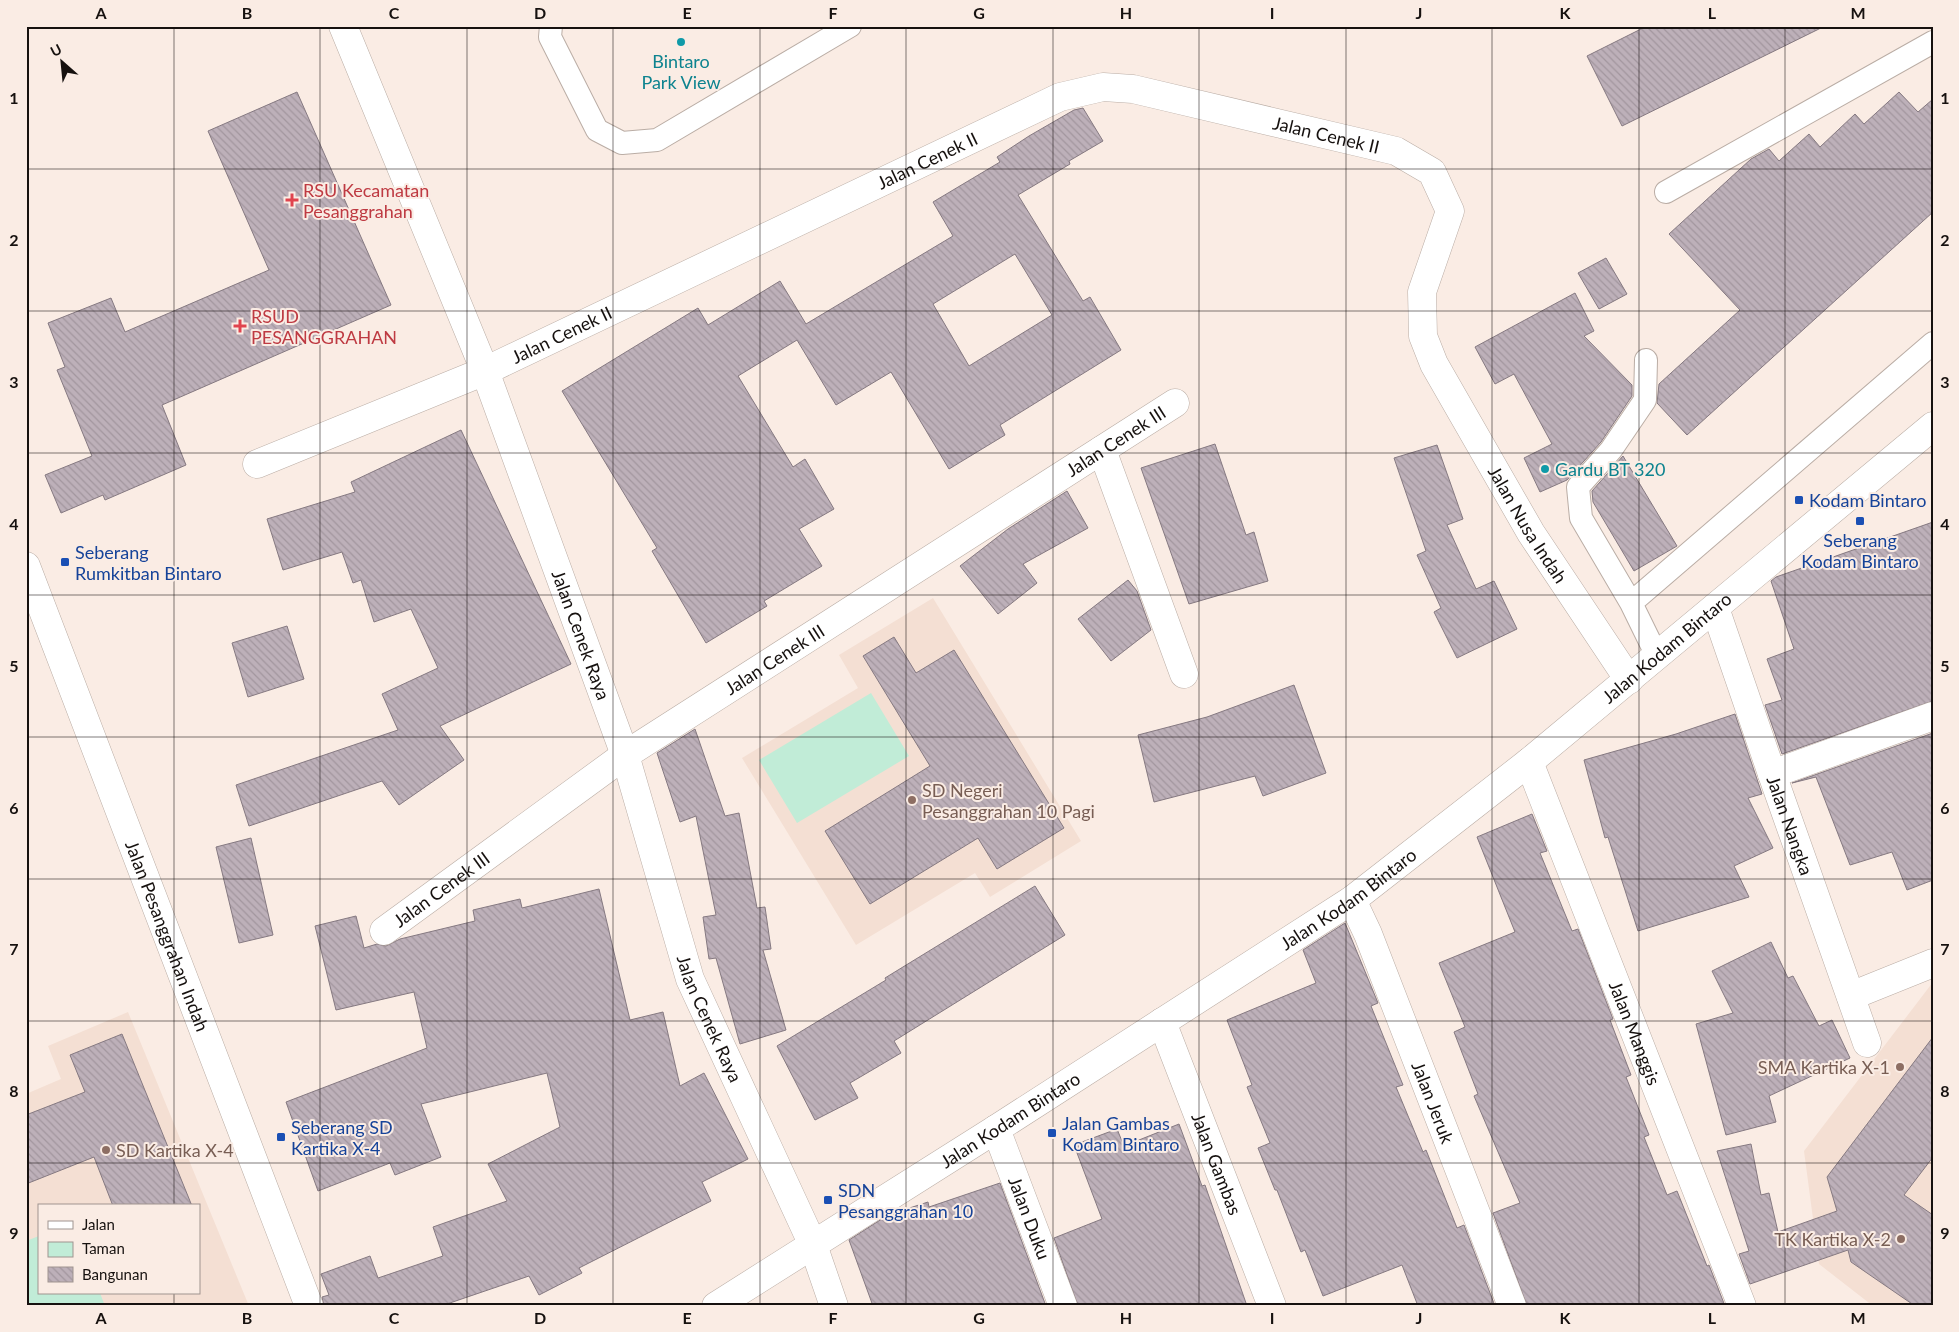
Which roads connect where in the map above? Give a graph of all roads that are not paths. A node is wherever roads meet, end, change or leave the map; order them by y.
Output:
1 (343, 26) edge
2 (551, 26) edge
3 (850, 26) edge
4 (1933, 42) edge
5 (1666, 192) dead end
6 (1933, 343) edge
7 (1646, 360) dead end
8 (1434, 364) joint
9 (484, 371) junction
10 (1176, 403) dead end
11 (1933, 426) edge
12 (1102, 450) junction
13 (257, 464) dead end
14 (26, 566) edge
15 (1631, 603) junction
16 (1715, 608) junction
17 (1657, 656) junction
18 (1184, 674) dead end
19 (1629, 680) junction
20 (1933, 716) edge
21 (625, 755) junction
22 (1529, 762) junction
23 (1772, 774) junction
24 (1352, 900) junction
25 (384, 931) dead end
26 (1933, 963) edge
27 (1851, 996) junction
28 (1162, 1022) junction
29 (1867, 1043) dead end
30 (996, 1129) junction
31 (813, 1245) junction
32 (309, 1306) edge
33 (716, 1306) edge
34 (834, 1306) edge
35 (1063, 1306) edge
36 (1272, 1306) edge
37 (1512, 1306) edge
38 (1742, 1306) edge

1 - 9 street, Jalan Cenek Raya
2 - 3 lane
4 - 5 lane
6 - 15 lane
7 - 15 lane
8 - 9 street, Jalan Cenek II
8 - 19 street, Jalan Nusa Indah
9 - 13 street, Jalan Cenek II
9 - 21 street, Jalan Cenek Raya
10 - 12 street, Jalan Cenek III
11 - 16 street, Jalan Kodam Bintaro
12 - 18 street
12 - 21 street, Jalan Cenek III
14 - 32 street, Jalan Pesanggrahan Indah
15 - 17 lane
16 - 17 street, Jalan Kodam Bintaro
16 - 23 street, Jalan Nangka
17 - 19 street, Jalan Kodam Bintaro
19 - 22 street, Jalan Kodam Bintaro
20 - 23 street
21 - 25 street, Jalan Cenek III
21 - 31 street, Jalan Cenek Raya
22 - 24 street, Jalan Kodam Bintaro
22 - 38 street, Jalan Manggis
23 - 27 street, Jalan Nangka
24 - 28 street, Jalan Kodam Bintaro
24 - 37 street, Jalan Jeruk
26 - 27 street
27 - 29 street, Jalan Nangka
28 - 30 street, Jalan Kodam Bintaro
28 - 36 street, Jalan Gambas
30 - 31 street, Jalan Kodam Bintaro
30 - 35 street, Jalan Duku
31 - 33 street, Jalan Kodam Bintaro
31 - 34 street, Jalan Cenek Raya

